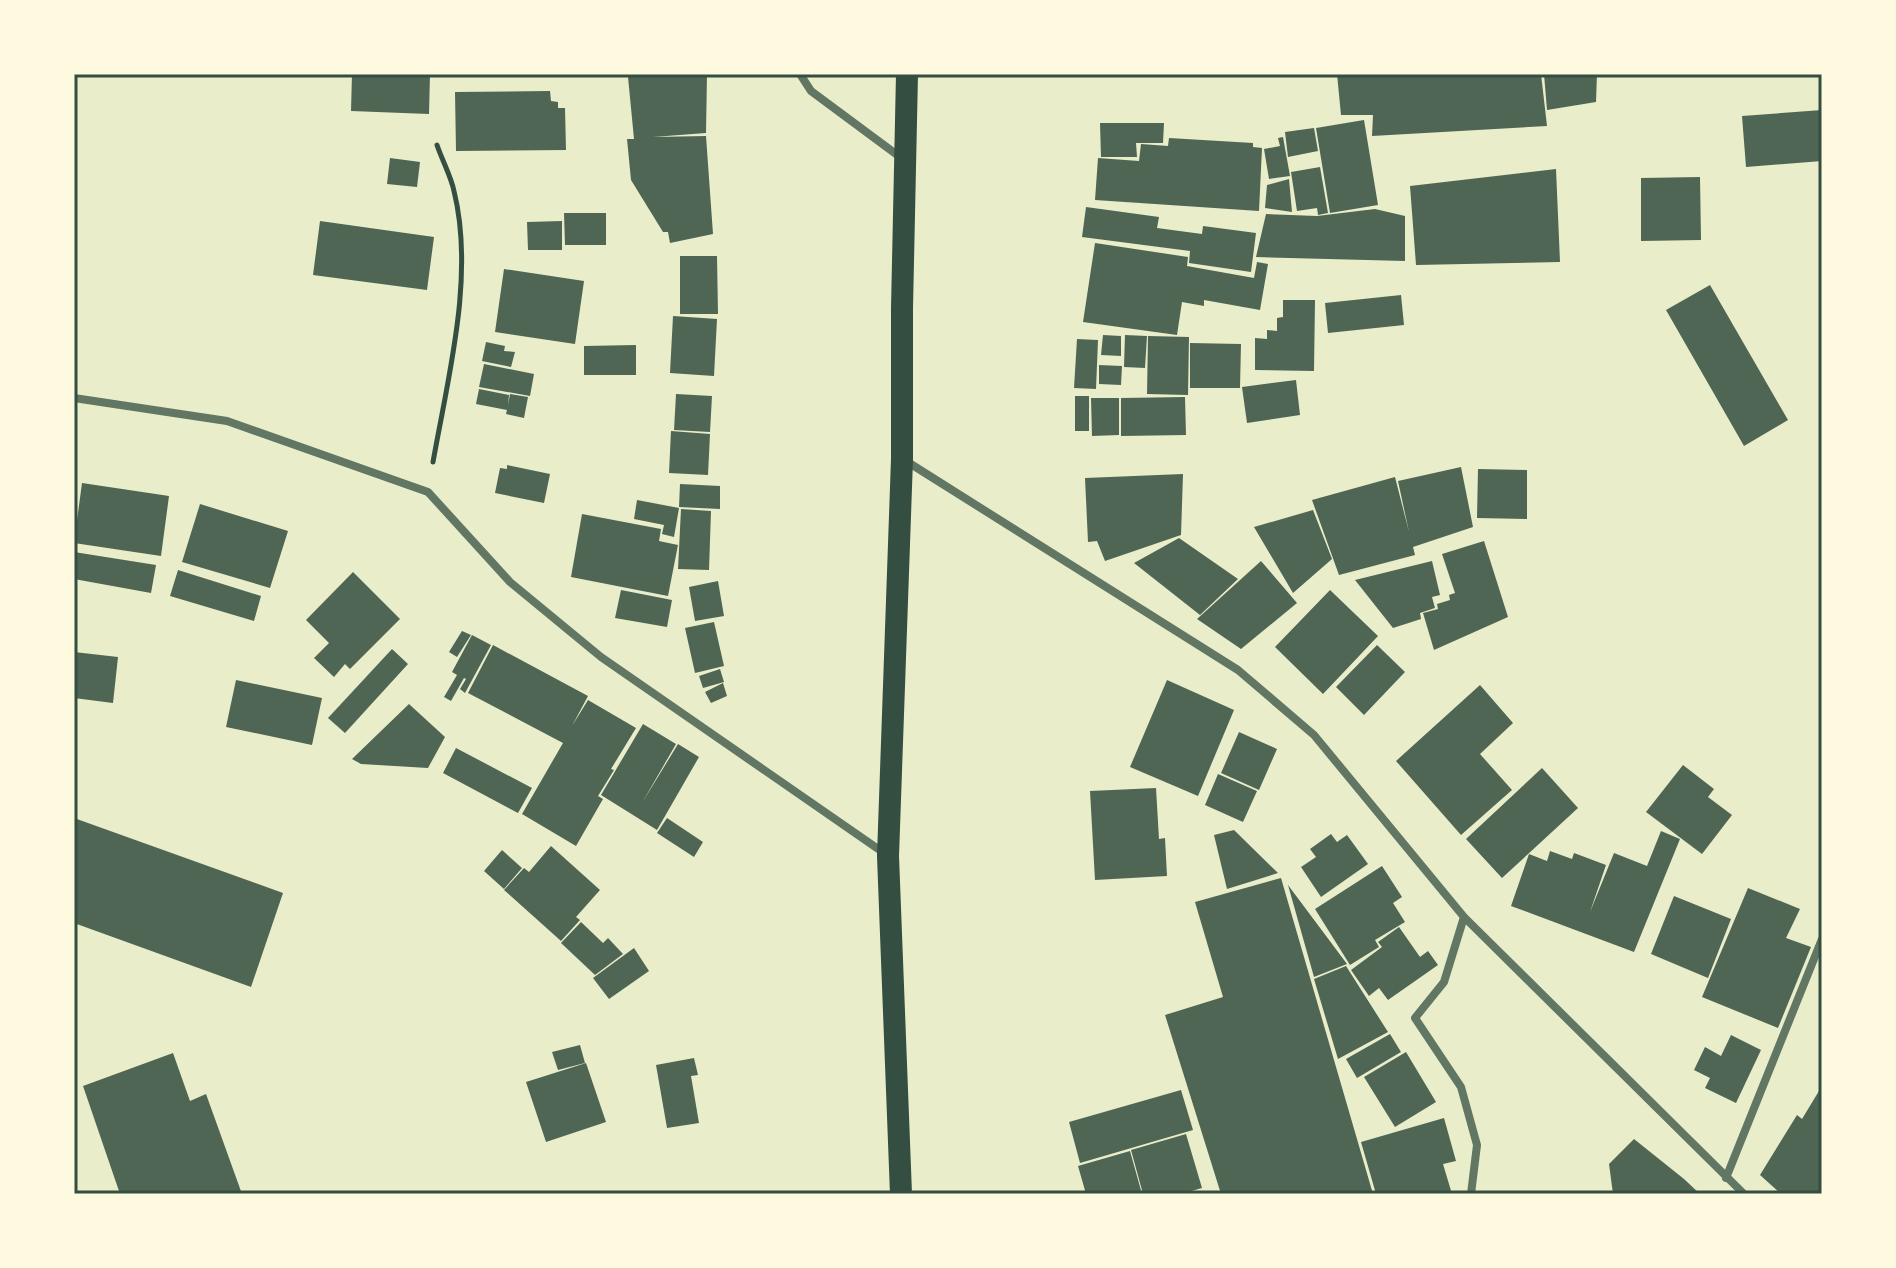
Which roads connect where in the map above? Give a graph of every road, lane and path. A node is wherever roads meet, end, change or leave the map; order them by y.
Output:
1 (800, 74) edge
2 (907, 74) edge
3 (437, 145) dead end
4 (907, 162) junction
5 (74, 398) edge
6 (902, 459) junction
7 (428, 492) junction
8 (888, 856) junction
9 (1464, 917) junction
10 (1822, 939) edge
11 (1726, 1178) junction
12 (901, 1194) edge
13 (1471, 1194) edge
14 (1744, 1194) edge

1 - 4 street
2 - 4 highway
3 - 7 path
4 - 6 highway
5 - 7 street
6 - 8 highway
6 - 9 street
7 - 8 street
8 - 12 highway
9 - 11 street
9 - 13 street
10 - 11 street
11 - 14 street

